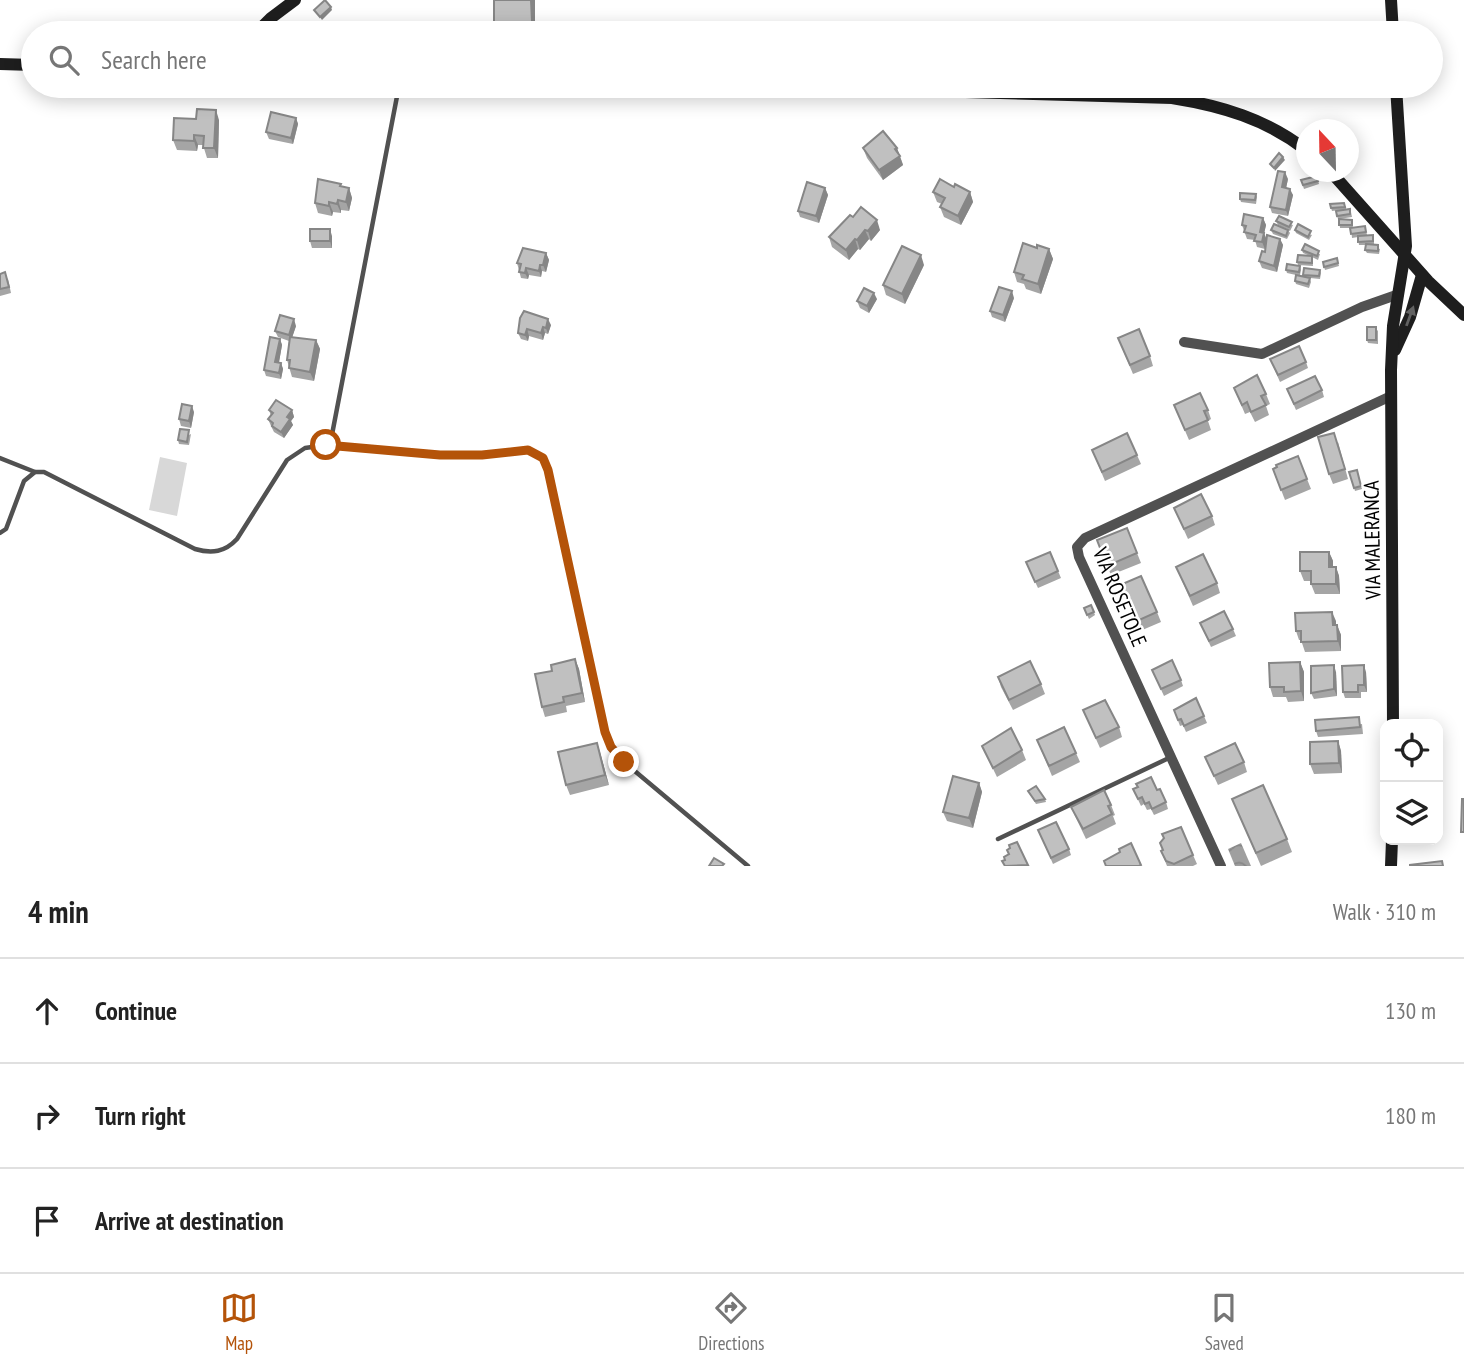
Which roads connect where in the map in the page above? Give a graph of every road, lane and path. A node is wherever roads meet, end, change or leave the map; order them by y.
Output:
1 (295, 0) edge
2 (1391, 0) edge
3 (268, 21) edge
4 (1392, 21) edge
5 (0, 64) edge
6 (21, 65) edge
7 (397, 98) edge
8 (1172, 98) edge
9 (1397, 98) edge
10 (1296, 143) edge
11 (1340, 182) edge
12 (1406, 256) junction
13 (1422, 275) junction
14 (1399, 294) junction
15 (1464, 316) edge
16 (1184, 342) dead end
17 (1392, 355) junction
18 (1391, 396) junction
19 (330, 445) junction
20 (0, 458) edge
21 (34, 472) junction
22 (0, 533) edge
23 (1393, 719) edge
24 (1171, 757) junction
25 (998, 839) dead end
26 (1392, 845) edge
27 (748, 866) edge
28 (1221, 866) edge
29 (1391, 866) edge

1 - 3 street
2 - 4 street
5 - 6 street
7 - 19 lane
8 - 10 street
9 - 12 street, VIA MALERANCA
11 - 12 street
12 - 13 street
12 - 14 street, VIA MALERANCA
13 - 15 street
17 -> 13 street
14 - 16 street
14 - 17 street, VIA MALERANCA
17 - 18 street, VIA MALERANCA
18 - 23 street, VIA MALERANCA
18 - 24 street, VIA ROSETOLE
19 - 21 lane
19 - 27 lane
20 - 21 lane
21 - 22 lane
24 - 25 lane
24 - 28 street, VIA ROSETOLE
26 - 29 street

